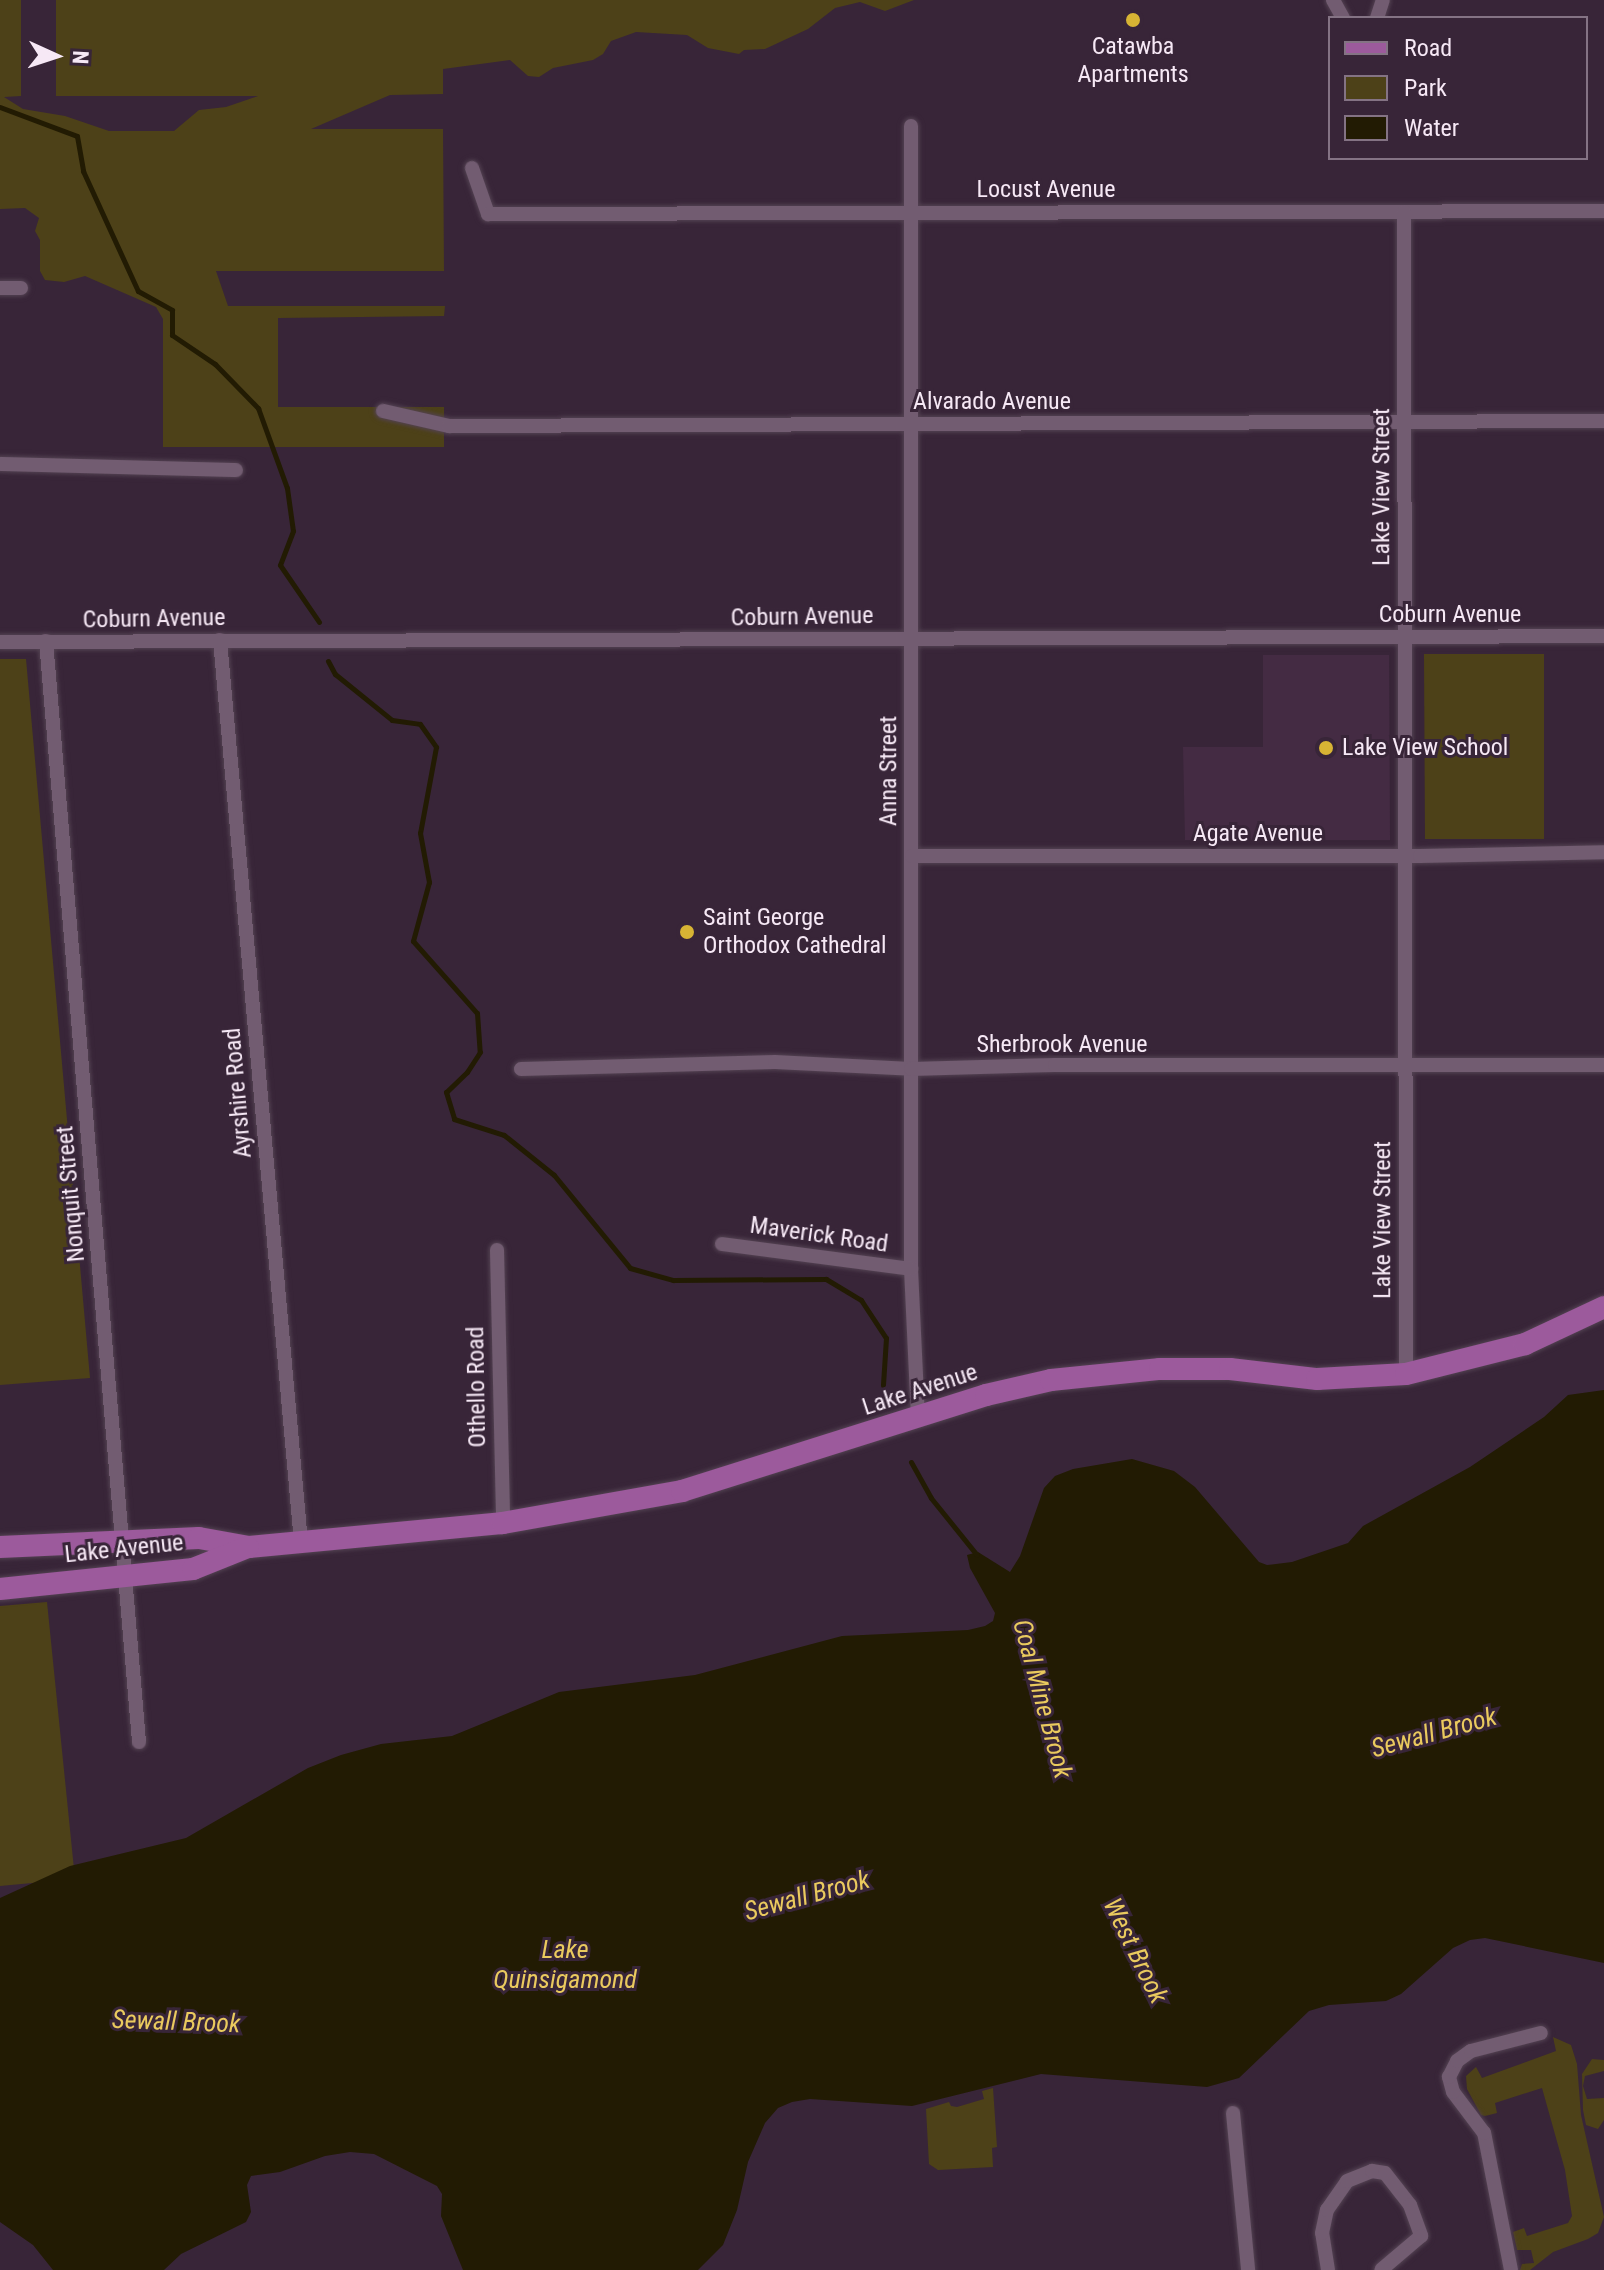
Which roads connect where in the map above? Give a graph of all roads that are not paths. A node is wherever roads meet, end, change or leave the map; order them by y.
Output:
1 (911, 126) dead end
2 (472, 168) dead end
3 (1604, 211) edge
4 (911, 212) junction
5 (1404, 212) junction
6 (0, 288) edge
7 (21, 288) dead end
8 (383, 411) dead end
9 (1405, 421) junction
10 (1604, 421) edge
11 (908, 424) junction
12 (0, 464) edge
13 (236, 470) dead end
14 (1604, 636) edge
15 (1404, 637) junction
16 (911, 638) junction
17 (220, 640) junction
18 (46, 641) junction
19 (0, 642) edge
20 (1604, 852) edge
21 (912, 856) junction
22 (1403, 856) junction
23 (1604, 1065) edge
24 (1404, 1067) junction
25 (521, 1069) dead end
26 (911, 1069) junction
27 (722, 1244) dead end
28 (497, 1250) dead end
29 (911, 1269) junction
30 (1604, 1307) edge
31 (1406, 1374) junction
32 (918, 1417) junction
33 (503, 1523) junction
34 (301, 1542) junction
35 (123, 1543) junction
36 (0, 1547) edge
37 (249, 1547) junction
38 (125, 1576) junction
39 (0, 1589) edge
40 (139, 1742) dead end
41 (1541, 2033) dead end
42 (1233, 2113) dead end
43 (1248, 2270) edge
44 (1328, 2270) edge
45 (1381, 2270) edge
46 (1511, 2270) edge

1 - 4 street, Anna Street
2 - 4 street, Locust Avenue
3 - 5 street, Locust Avenue
4 - 5 street, Locust Avenue
4 - 11 street, Anna Street
5 - 9 street, Lake View Street
6 - 7 street
8 - 11 street, Alvarado Avenue
9 - 10 street, Alvarado Avenue
9 - 11 street, Alvarado Avenue
9 - 15 street, Lake View Street
11 - 16 street, Anna Street
12 - 13 street
14 - 15 street, Coburn Avenue
15 - 16 street, Coburn Avenue
15 - 22 street, Lake View Street
16 - 17 street, Coburn Avenue
16 - 21 street, Anna Street
17 - 18 street, Coburn Avenue
17 - 34 street, Ayrshire Road
18 - 19 street, Coburn Avenue
18 - 35 street, Nonquit Street
20 - 22 street, Agate Avenue
21 - 22 street, Agate Avenue
21 - 26 street, Anna Street
22 - 24 street, Lake View Street
23 - 24 street, Sherbrook Avenue
24 - 26 street, Sherbrook Avenue
24 - 31 street, Lake View Street
25 - 26 street, Sherbrook Avenue
26 - 29 street, Anna Street
27 - 29 street, Maverick Road
28 - 33 street, Othello Road
29 - 32 street, Anna Street
30 - 31 main road, Lake Avenue
31 - 32 main road, Lake Avenue
32 - 33 main road, Lake Avenue
33 - 34 main road, Lake Avenue
34 - 37 main road, Lake Avenue
35 - 36 main road, Lake Avenue
35 - 37 main road, Lake Avenue
35 - 38 street, Nonquit Street
37 - 38 main road, Lake Avenue
38 - 39 main road, Lake Avenue
38 - 40 street, Nonquit Street
41 - 46 street
42 - 43 street
44 - 45 street

